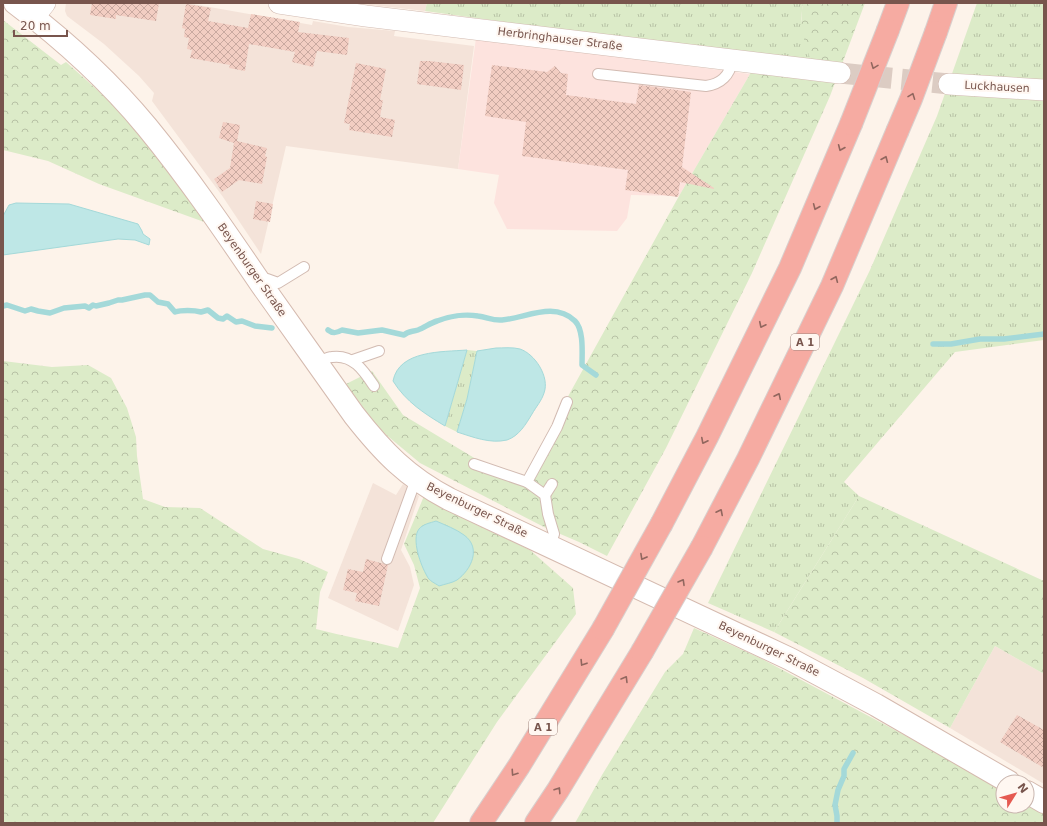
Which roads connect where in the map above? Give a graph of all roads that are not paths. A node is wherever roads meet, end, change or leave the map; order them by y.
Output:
1 (15, 3) edge
2 (279, 3) edge
3 (898, 3) edge
4 (946, 3) edge
5 (40, 10) edge
6 (732, 60) junction
7 (840, 73) tunnel mouth
8 (598, 74) dead end
9 (949, 84) tunnel mouth
10 (1044, 90) edge
11 (304, 267) dead end
12 (258, 280) junction
13 (379, 351) dead end
14 (353, 360) junction
15 (317, 363) junction
16 (374, 386) dead end
17 (567, 402) dead end
18 (474, 464) dead end
19 (416, 479) junction
20 (527, 482) junction
21 (552, 484) dead end
22 (545, 495) junction
23 (550, 546) junction
24 (387, 559) dead end
25 (996, 774) edge
26 (1035, 797) edge
27 (1044, 802) edge
28 (481, 823) edge
29 (536, 823) edge

1 - 5 main road, Beyenburger Straße
2 - 6 street, Herbringhauser Straße
3 -> 28 highway, A 1, bridge
29 -> 4 highway, A 1, bridge
5 - 12 main road, Beyenburger Straße
6 - 7 street, Herbringhauser Straße
6 - 8 lane
9 - 10 street, Luckhausen
11 - 12 lane
12 - 15 main road, Beyenburger Straße
13 - 14 lane
14 - 15 lane
14 - 16 lane
15 - 19 main road, Beyenburger Straße
17 - 20 lane
18 - 20 lane
19 - 23 main road, Beyenburger Straße
19 - 24 lane
20 - 22 lane
21 - 22 lane
22 - 23 lane
23 - 25 main road, Beyenburger Straße
26 - 27 main road

